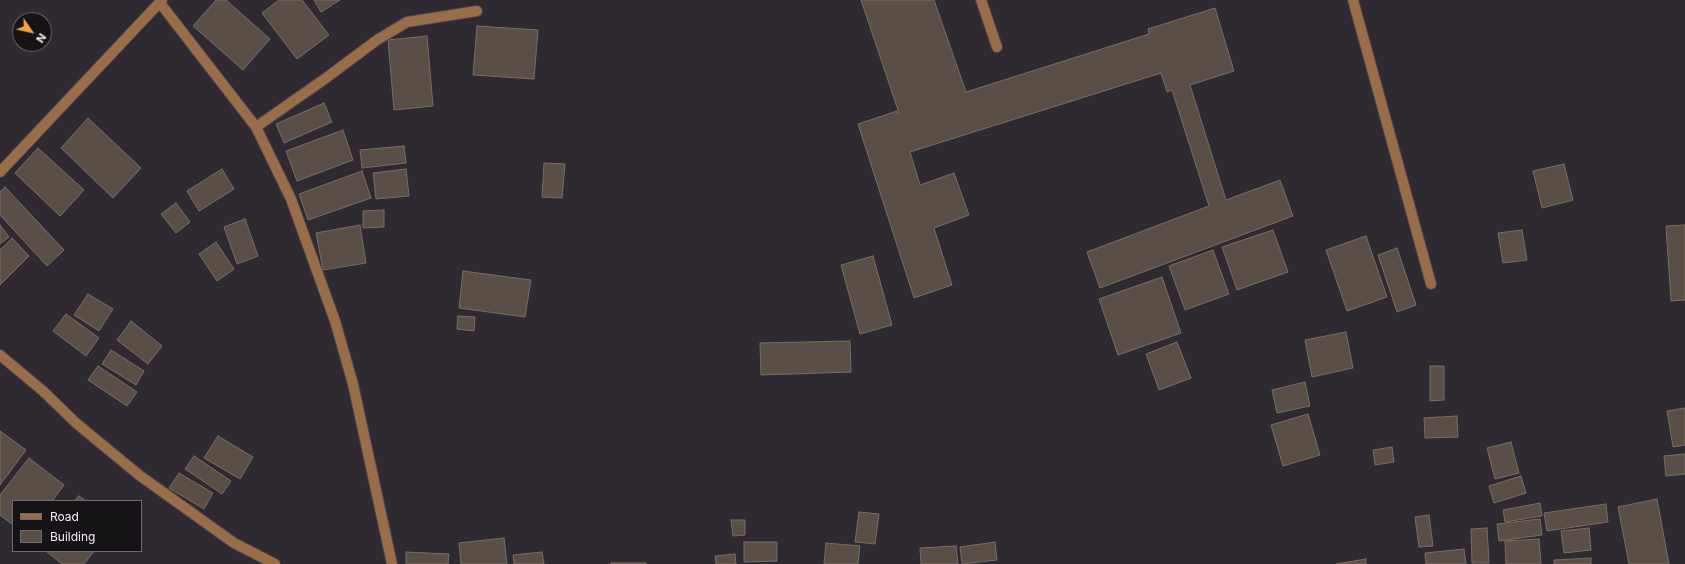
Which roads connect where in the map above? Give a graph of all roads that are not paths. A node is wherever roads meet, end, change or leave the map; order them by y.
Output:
1 (981, 0) edge
2 (1353, 0) edge
3 (161, 2) edge
4 (477, 11) dead end
5 (997, 47) dead end
6 (256, 127) junction
7 (0, 172) edge
8 (1431, 284) dead end
9 (0, 355) edge
10 (275, 564) edge
11 (392, 564) edge

1 - 5 street
2 - 8 street
3 - 6 street
3 - 7 street
4 - 6 street
6 - 11 street
9 - 10 street

